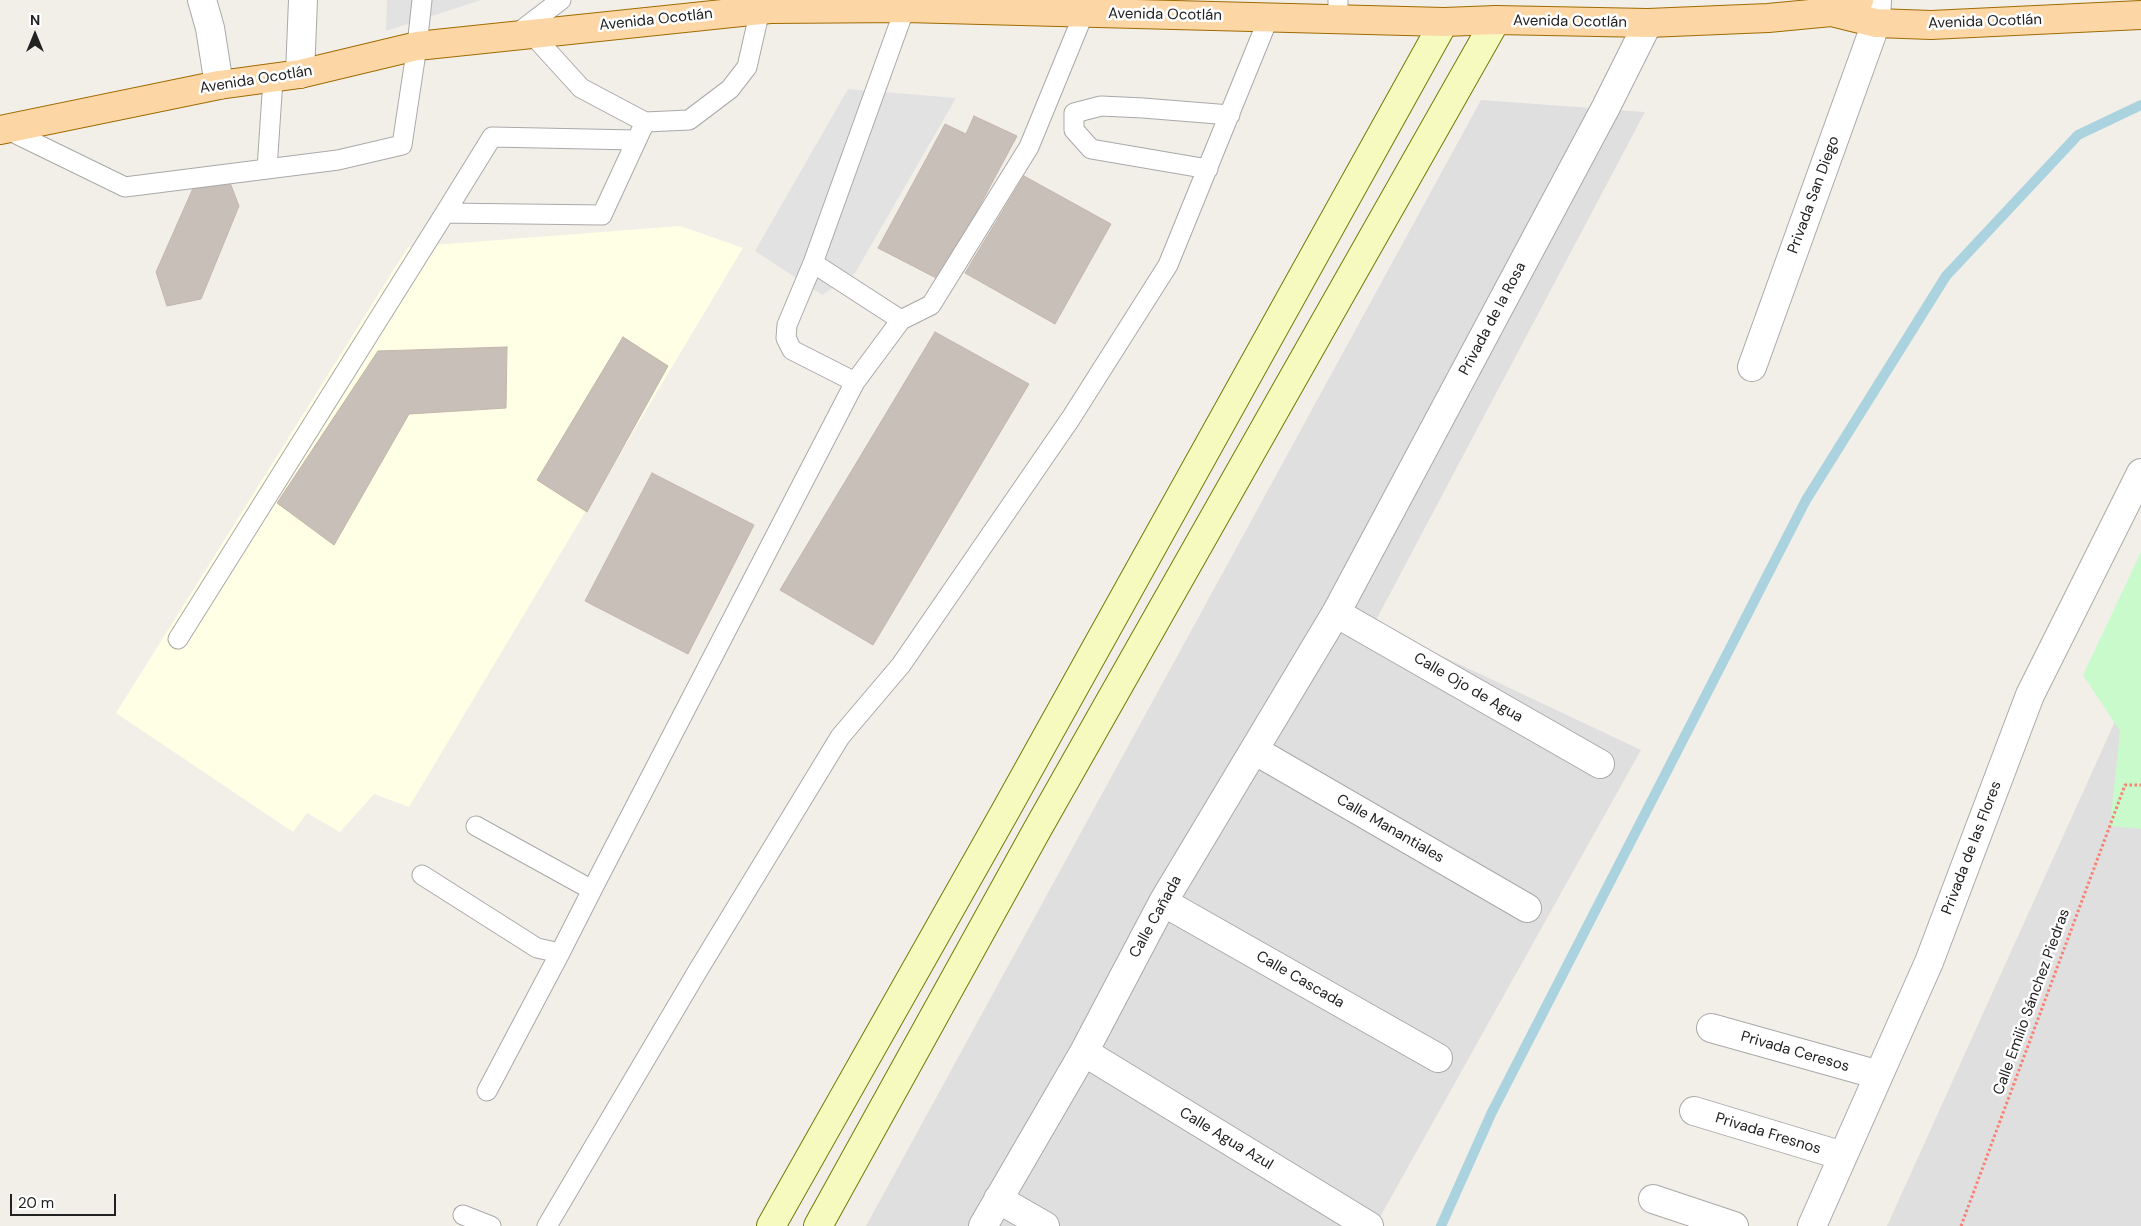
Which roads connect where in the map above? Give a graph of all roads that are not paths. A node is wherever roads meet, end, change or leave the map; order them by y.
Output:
1 (202, 0) edge
2 (304, 0) edge
3 (422, 0) edge
4 (561, 0) edge
5 (1859, 0) edge
6 (775, 5) edge
7 (905, 8) junction
8 (1769, 9) edge
9 (1338, 10) edge
10 (1831, 12) junction
11 (1876, 12) edge
12 (1084, 13) junction
13 (2141, 15) edge
14 (1269, 17) junction
15 (1496, 20) junction
16 (1444, 22) junction
17 (1648, 23) junction
18 (523, 34) junction
19 (417, 46) junction
20 (300, 74) junction
21 (273, 79) junction
22 (219, 85) junction
23 (1230, 115) junction
24 (645, 122) junction
25 (3, 129) edge
26 (636, 140) junction
27 (1208, 168) junction
28 (267, 169) junction
29 (445, 213) junction
30 (813, 264) junction
31 (901, 320) junction
32 (1752, 367) dead end
33 (855, 382) junction
34 (2141, 473) edge
35 (1336, 613) junction
36 (178, 639) dead end
37 (1254, 750) junction
38 (1600, 764) dead end
39 (476, 826) dead end
40 (422, 875) dead end
41 (592, 890) junction
42 (1163, 902) junction
43 (1527, 908) dead end
44 (560, 953) junction
45 (1711, 1028) dead end
46 (1084, 1052) junction
47 (1438, 1058) dead end
48 (1879, 1076) junction
49 (487, 1091) dead end
50 (1694, 1111) dead end
51 (1843, 1156) junction
52 (998, 1199) junction
53 (1653, 1199) dead end
54 (463, 1215) dead end
55 (491, 1226) edge
56 (547, 1226) edge
57 (772, 1226) edge
58 (818, 1226) edge
59 (984, 1226) edge
60 (1045, 1226) edge
61 (1369, 1226) edge
62 (1734, 1226) edge
63 (1812, 1226) edge

1 - 22 street
2 - 20 street
3 - 19 lane
4 - 18 lane
5 - 10 main road, Avenida Ocotlán
6 - 7 main road, Avenida Ocotlán
6 - 18 main road, Avenida Ocotlán
6 - 24 lane
7 - 12 main road, Avenida Ocotlán
7 - 30 lane
8 - 10 main road, Avenida Ocotlán
8 - 17 main road, Avenida Ocotlán
9 - 14 main road, Avenida Ocotlán
9 - 16 main road, Avenida Ocotlán
10 - 11 main road, Avenida Ocotlán
11 - 13 main road, Avenida Ocotlán
11 - 32 street, Privada San Diego
12 - 14 main road, Avenida Ocotlán
12 - 31 lane
14 - 23 lane
15 - 16 main road, Avenida Ocotlán
15 - 17 main road, Avenida Ocotlán
15 - 58 main road
16 - 57 main road
17 - 35 street, Privada de la Rosa
18 - 19 main road, Avenida Ocotlán
18 - 24 lane
19 - 20 main road, Avenida Ocotlán
19 - 28 lane
20 - 21 main road, Avenida Ocotlán
21 - 22 main road, Avenida Ocotlán
21 - 28 lane
22 - 25 main road, Avenida Ocotlán
23 - 27 lane
23 - 27 lane
24 - 26 lane
25 - 28 lane
26 - 29 lane
26 - 29 lane
27 - 56 lane
29 - 36 lane
30 - 31 lane
30 - 33 lane
31 - 33 lane
33 - 41 lane
34 - 48 street, Privada de las Flores
35 - 37 street, Calle Cañada
35 - 38 street, Calle Ojo de Agua
37 - 42 street, Calle Cañada
37 - 43 street, Calle Manantiales
39 - 41 lane
40 - 44 lane
41 - 44 lane
42 - 46 street, Calle Cañada
42 - 47 street, Calle Cascada
44 - 49 lane
45 - 48 street, Privada Ceresos
46 - 52 street, Calle Cañada
46 - 61 street, Calle Agua Azul
48 - 51 street, Privada de las Flores
50 - 51 street, Privada Fresnos
51 - 63 street, Privada de las Flores
52 - 59 street, Calle Cañada
52 - 60 street
53 - 62 street
54 - 55 lane

